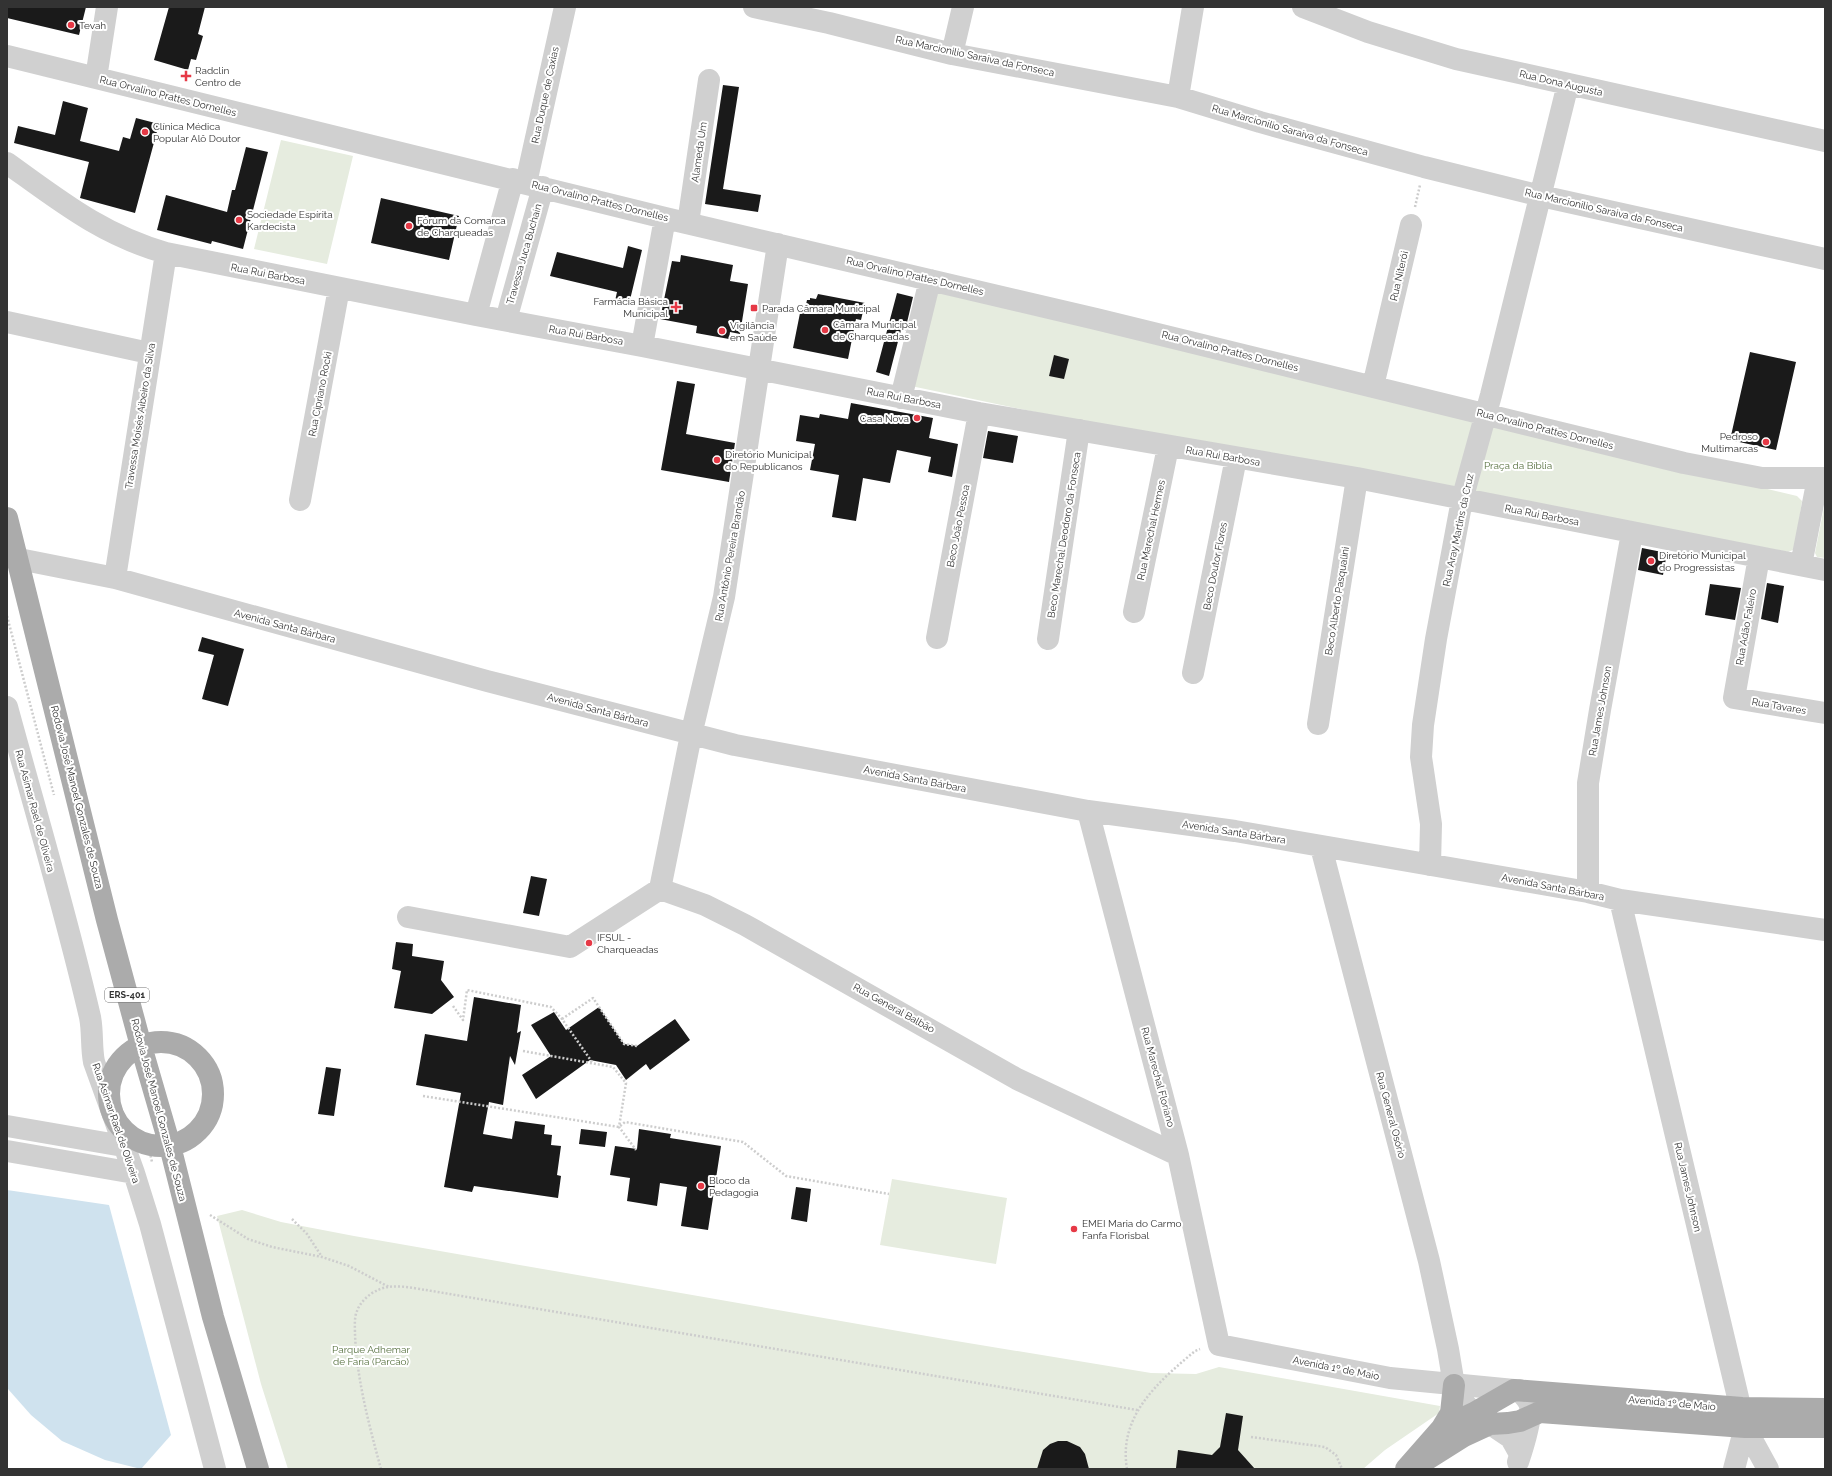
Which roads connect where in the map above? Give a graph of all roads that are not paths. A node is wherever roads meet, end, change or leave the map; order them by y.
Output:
1 (107, 7) edge
2 (565, 7) edge
3 (754, 7) edge
4 (963, 7) edge
5 (1193, 7) edge
6 (1302, 7) edge
7 (830, 15) edge
8 (952, 54) junction
9 (8, 60) edge
10 (96, 78) junction
11 (709, 80) dead end
12 (1568, 84) junction
13 (1178, 97) junction
14 (1825, 141) edge
15 (7, 163) edge
16 (527, 183) junction
17 (1541, 196) junction
18 (665, 218) junction
19 (688, 223) junction
20 (1411, 225) road end
21 (778, 244) junction
22 (166, 254) junction
23 (1825, 259) edge
24 (930, 280) junction
25 (339, 288) junction
26 (476, 315) junction
27 (506, 320) junction
28 (7, 322) edge
29 (642, 346) junction
30 (149, 353) junction
31 (759, 369) junction
32 (1373, 386) junction
33 (901, 398) junction
34 (979, 413) junction
35 (1486, 414) junction
36 (1079, 430) junction
37 (1168, 447) junction
38 (1236, 458) junction
39 (1357, 478) junction
40 (1821, 478) edge
41 (300, 500) dead end
42 (1462, 500) junction
43 (7, 518) edge
44 (1632, 533) junction
45 (1759, 557) junction
46 (18, 559) junction
47 (1801, 565) junction
48 (1825, 570) edge
49 (115, 578) junction
50 (1134, 612) dead end
51 (937, 638) dead end
52 (1048, 639) dead end
53 (1193, 674) dead end
54 (1734, 698) joint
55 (7, 707) edge
56 (1825, 713) edge
57 (1318, 724) dead end
58 (691, 735) junction
59 (1088, 811) junction
60 (1321, 846) junction
61 (1430, 865) junction
62 (660, 889) junction
63 (1588, 892) junction
64 (1620, 900) junction
65 (408, 917) dead end
66 (1825, 930) edge
67 (141, 1046) junction
68 (112, 1111) junction
69 (7, 1126) edge
70 (123, 1146) junction
71 (170, 1146) junction
72 (7, 1151) edge
73 (1178, 1155) junction
74 (134, 1172) junction
75 (1210, 1347) joint
76 (1454, 1385) junction
77 (1516, 1390) junction
78 (1825, 1409) edge
79 (1530, 1416) junction
80 (1743, 1417) junction
81 (1482, 1419) junction
82 (1825, 1427) edge
83 (1442, 1428) junction
84 (1518, 1462) edge
85 (1736, 1462) edge
86 (1762, 1465) edge
87 (215, 1469) edge
88 (258, 1469) edge
89 (1406, 1469) edge
90 (1409, 1469) edge

1 - 10 street
2 - 16 street, Rua Duque de Caxias
3 - 7 street, Rua Marcionilio Saraiva da Fonseca
4 - 8 street
5 - 13 street
6 - 12 street, Rua Dona Augusta
7 - 8 street, Rua Marcionilio Saraiva da Fonseca
8 - 13 street, Rua Marcionilio Saraiva da Fonseca
9 - 10 street, Rua Orvalino Prattes Dornelles
10 - 16 street, Rua Orvalino Prattes Dornelles
11 - 19 street, Alameda Um
12 - 14 street, Rua Dona Augusta
12 - 17 street, Rua Aray Martins da Cruz
13 - 17 street, Rua Marcionilio Saraiva da Fonseca
15 - 22 street, Rua Rui Barbosa
16 - 18 street, Rua Orvalino Prattes Dornelles
16 - 26 street
16 - 27 street, Travessa Juca Buchain
17 - 23 street, Rua Marcionilio Saraiva da Fonseca
17 - 35 street, Rua Aray Martins da Cruz
18 - 19 street, Rua Orvalino Prattes Dornelles
18 - 29 street
19 - 21 street, Rua Orvalino Prattes Dornelles
20 - 32 street, Rua Niterói
21 - 24 street, Rua Orvalino Prattes Dornelles
21 - 31 street, Rua Antônio Pereira Brandão
22 - 25 street, Rua Rui Barbosa
22 - 30 street, Travessa Moisés Aibeiro da Silva
24 - 32 street, Rua Orvalino Prattes Dornelles
24 - 33 street
25 - 26 street, Rua Rui Barbosa
25 - 41 street, Rua Cipriano Rocki
26 - 27 street, Rua Rui Barbosa
27 - 29 street, Rua Rui Barbosa
28 - 30 street
29 - 31 street, Rua Rui Barbosa
30 - 49 street, Travessa Moisés Aibeiro da Silva
31 - 33 street, Rua Rui Barbosa
31 - 58 street, Rua Antônio Pereira Brandão
32 - 35 street, Rua Orvalino Prattes Dornelles
33 - 34 street, Rua Rui Barbosa
34 - 36 street, Rua Rui Barbosa
34 - 51 street, Beco João Pessoa
35 - 40 street, Rua Orvalino Prattes Dornelles
35 - 42 street, Rua Aray Martins da Cruz
36 - 37 street, Rua Rui Barbosa
36 - 52 street, Beco Marechal Deodoro da Fonseca
37 - 38 street, Rua Rui Barbosa
37 - 50 street, Rua Marechal Hermes
38 - 39 street, Rua Rui Barbosa
38 - 53 street, Beco Doutor Flores
39 - 42 street, Rua Rui Barbosa
39 - 57 street, Beco Alberto Pasqualini
40 - 47 street
42 - 44 street, Rua Rui Barbosa
42 - 61 street, Rua Aray Martins da Cruz
43 - 46 main road, Rodovia José Manoel Gonzales de Souza / ERS-401
44 - 45 street, Rua Rui Barbosa
44 - 63 street, Rua James Johnson
45 - 47 street, Rua Rui Barbosa
45 - 54 street, Rua Adão Faleiro
46 - 49 street, Avenida Santa Bárbara
46 - 67 main road, Rodovia José Manoel Gonzales de Souza / ERS-401
47 - 48 street, Rua Rui Barbosa
49 - 58 street, Avenida Santa Bárbara
54 - 56 street, Rua Tavares
55 - 68 street, Rua Asimar Rael de Oliveira
58 - 59 street, Avenida Santa Bárbara
58 - 62 street, Rua Antônio Pereira Brandão
59 - 60 street, Avenida Santa Bárbara
59 - 73 street, Rua Marechal Floriano
60 - 61 street, Avenida Santa Bárbara
60 - 76 street, Rua General Osório
61 - 63 street, Avenida Santa Bárbara
62 - 65 street
62 - 73 street, Rua General Balbão
63 - 64 street, Avenida Santa Bárbara
64 - 66 street, Avenida Santa Bárbara
64 - 80 street, Rua James Johnson
67 - 68 main road
67 - 71 main road, Rodovia José Manoel Gonzales de Souza / ERS-401
67 - 71 main road
68 - 70 street, Rua Asimar Rael de Oliveira
68 - 71 main road
69 - 70 street
70 - 74 street, Rua Asimar Rael de Oliveira
71 - 88 main road, Rodovia José Manoel Gonzales de Souza / ERS-401
72 - 74 street
73 - 75 street, Rua Marechal Floriano
74 - 87 street, Rua Asimar Rael de Oliveira
75 - 76 street, Avenida 1º de Maio
76 - 77 street, Avenida 1º de Maio
76 - 81 street
76 - 83 main road
77 - 79 street
77 - 80 main road, Avenida 1º de Maio
77 - 81 main road
78 - 80 main road, Avenida 1º de Maio
79 - 80 main road, Avenida 1º de Maio
79 - 81 main road, Avenida 1º de Maio
79 - 84 street
80 - 82 main road, Avenida 1º de Maio
80 - 85 street
80 - 86 street, Rua James Johnson
81 - 83 main road
81 - 84 street
81 - 90 main road
83 - 89 main road
85 - 86 street

